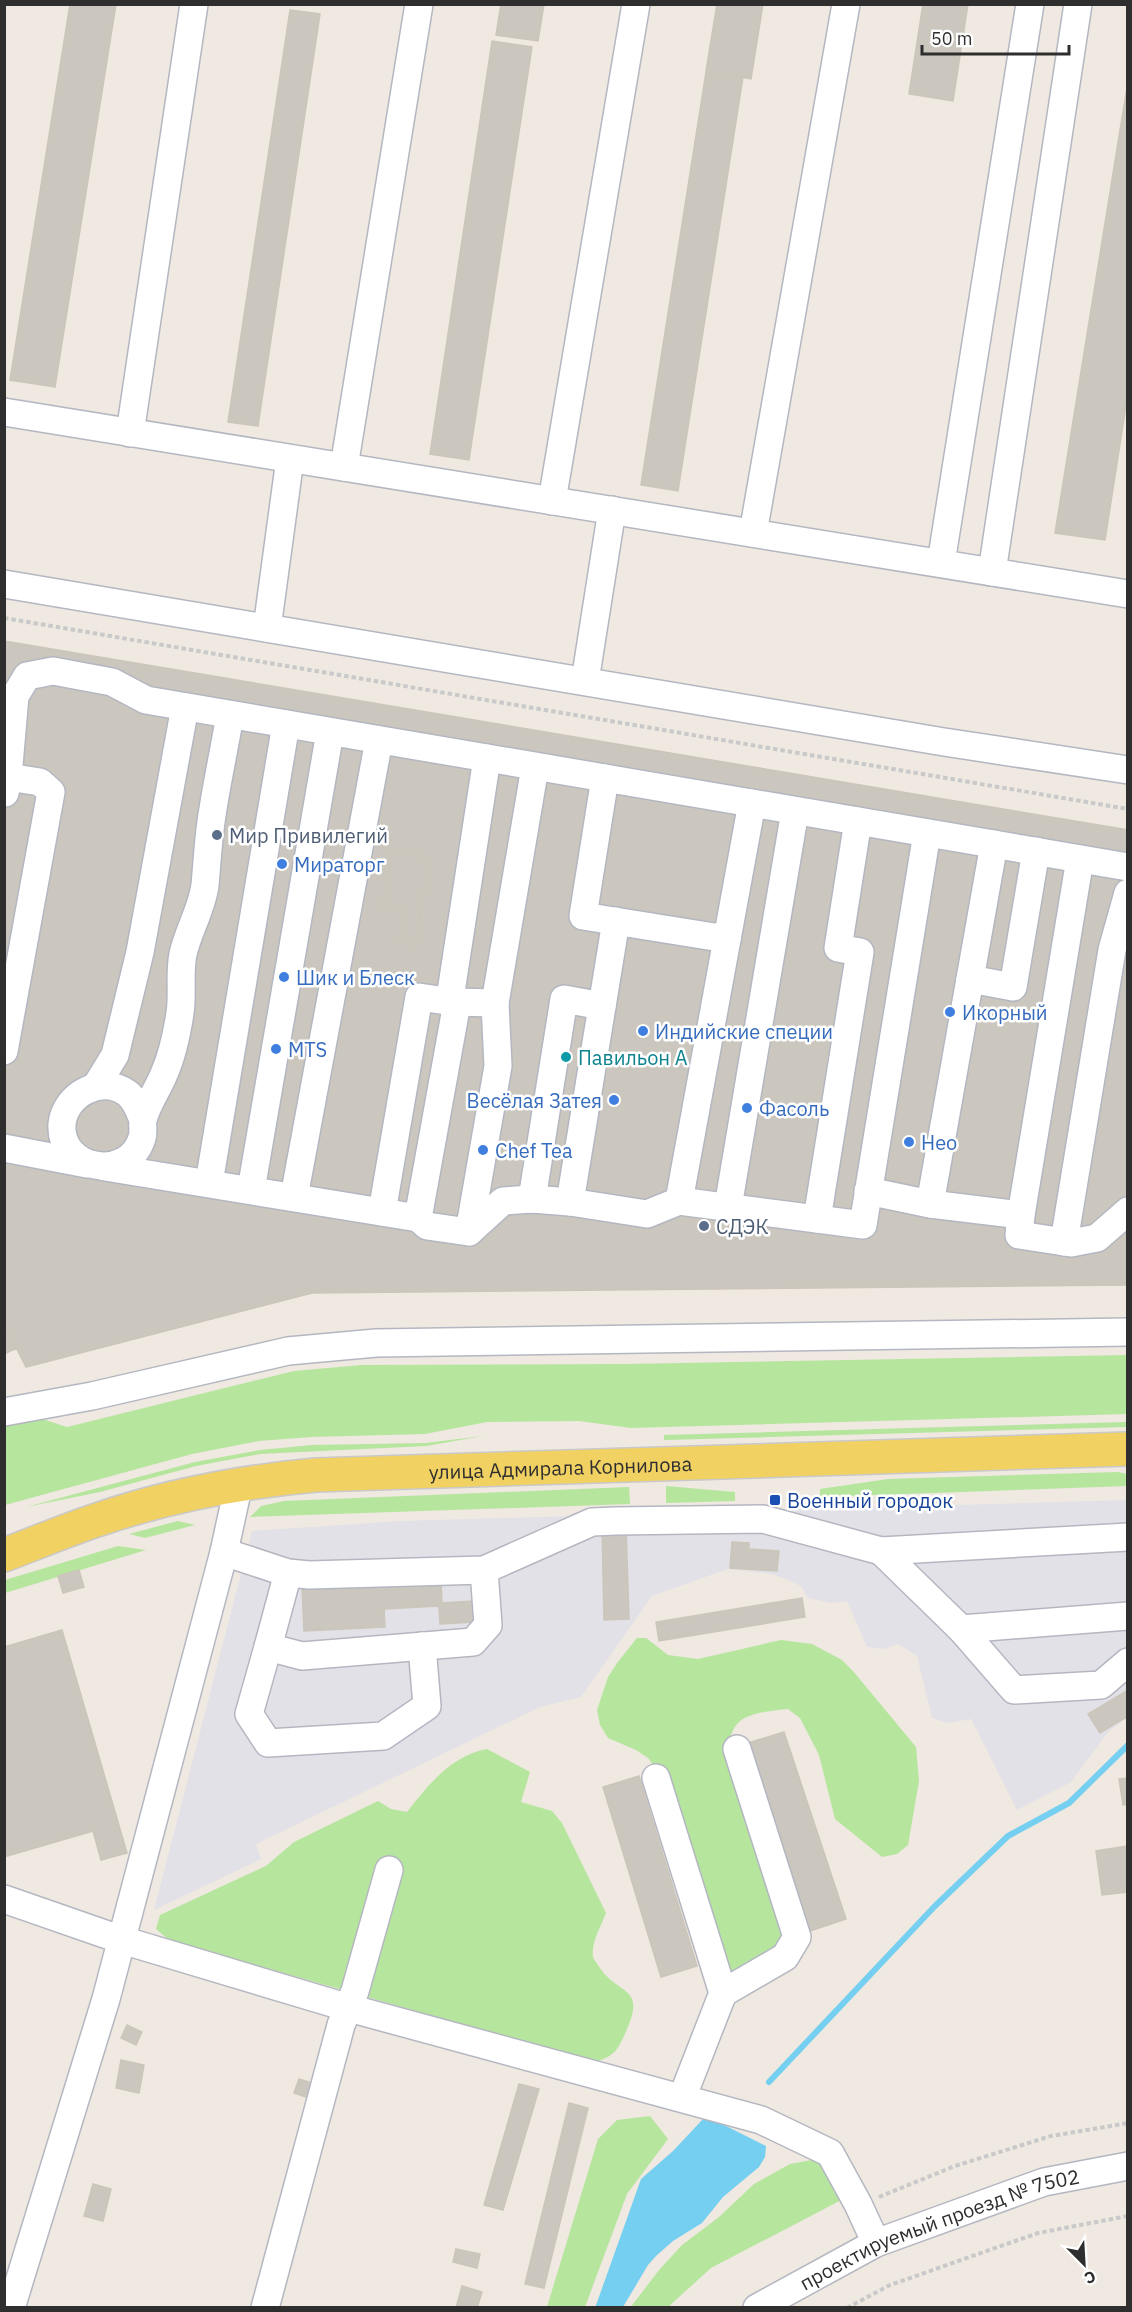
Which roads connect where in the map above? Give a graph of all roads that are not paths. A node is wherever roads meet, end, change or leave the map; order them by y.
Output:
1 (194, 4) edge
2 (419, 4) edge
3 (636, 4) edge
4 (846, 4) edge
5 (1029, 4) edge
6 (1078, 4) edge
7 (4, 412) edge
8 (130, 433) junction
9 (290, 459) junction
10 (344, 467) junction
11 (552, 501) junction
12 (612, 510) junction
13 (753, 533) junction
14 (941, 563) junction
15 (992, 572) junction
16 (4, 584) edge
17 (1128, 594) edge
18 (267, 628) junction
19 (585, 681) junction
20 (184, 707) junction
21 (230, 715) junction
22 (286, 724) junction
23 (330, 732) junction
24 (380, 740) junction
25 (487, 758) junction
26 (535, 767) junction
27 (1128, 770) edge
28 (605, 778) junction
29 (6, 785) edge
30 (752, 803) junction
31 (795, 810) junction
32 (858, 821) junction
33 (927, 833) junction
34 (994, 844) junction
35 (1036, 851) junction
36 (1080, 859) junction
37 (1128, 867) edge
38 (1128, 892) edge
39 (616, 921) junction
40 (727, 939) junction
41 (970, 979) junction
42 (453, 1002) junction
43 (495, 1003) junction
44 (602, 1006) junction
45 (4, 1051) edge
46 (96, 1086) junction
47 (62, 1125) junction
48 (143, 1128) junction
49 (10, 1148) edge
50 (97, 1166) junction
51 (170, 1176) junction
52 (208, 1183) junction
53 (251, 1190) junction
54 (868, 1191) junction
55 (294, 1197) junction
56 (532, 1199) junction
57 (679, 1201) junction
58 (570, 1202) junction
59 (930, 1204) junction
60 (728, 1207) junction
61 (1128, 1210) edge
62 (382, 1212) junction
63 (1021, 1215) junction
64 (418, 1218) junction
65 (817, 1220) junction
66 (469, 1232) junction
67 (1064, 1242) junction
68 (1128, 1332) edge
69 (4, 1412) edge
70 (1128, 1449) edge
71 (239, 1483) junction
72 (90, 1522) junction
73 (1128, 1537) edge
74 (4, 1539) edge
75 (881, 1551) junction
76 (224, 1552) junction
77 (4, 1555) edge
78 (484, 1570) junction
79 (288, 1573) junction
80 (1128, 1616) edge
81 (961, 1629) junction
82 (422, 1646) junction
83 (268, 1647) junction
84 (1128, 1662) edge
85 (737, 1749) dead end
86 (656, 1778) dead end
87 (389, 1870) dead end
88 (4, 1899) edge
89 (122, 1940) junction
90 (723, 1993) junction
91 (349, 2008) junction
92 (682, 2098) junction
93 (1128, 2166) edge
94 (876, 2243) junction
95 (11, 2307) edge
96 (265, 2307) edge
97 (757, 2307) edge

1 - 8 street
2 - 10 street
3 - 11 street
4 - 13 street
5 - 14 street
6 - 15 street
7 - 8 street
8 - 9 street
9 - 10 street
9 - 18 street
10 - 11 street
11 - 12 street
12 - 13 street
12 - 19 street
13 - 14 street
14 - 15 street
15 - 17 street
16 - 18 street
18 - 19 street
19 - 27 street
20 - 21 street
20 - 29 street
20 - 46 street
21 - 22 street
21 - 48 street
22 - 23 street
22 - 52 street
23 - 24 street
23 - 53 street
24 - 25 street
24 - 55 street
25 - 26 street
25 - 42 street
26 - 28 street
26 - 43 street
28 - 30 street
28 - 39 street
29 - 45 street
30 - 31 street
30 - 40 street
31 - 32 street
31 - 60 street
32 - 33 street
32 - 65 street
33 - 34 street
33 - 54 street
34 - 35 street
34 - 41 street
35 - 36 street
35 - 41 street
36 - 37 street
36 - 63 street
38 - 67 street
39 - 40 street
39 - 44 street
40 - 57 street
41 - 59 street
42 - 43 street
42 - 62 street
42 - 64 street
43 - 66 street
44 - 56 street
44 - 58 street
46 - 47 street
46 - 48 street
47 - 49 street
47 - 50 street
48 - 50 street
48 - 51 street
49 - 50 street
50 - 51 street
51 - 52 street
52 - 53 street
53 - 55 street
54 - 59 street
54 - 65 street
55 - 62 street
56 - 58 street
56 - 66 street
57 - 58 street
57 - 60 street
59 - 63 street
60 - 65 street
61 - 67 street
62 - 64 street
63 - 67 street
64 - 66 street
68 - 69 street
70 - 71 main road, улица Адмирала Корнилова
71 - 72 main road, улица Адмирала Корнилова
71 - 76 street
72 - 74 main road
72 - 77 main road, улица Адмирала Корнилова
73 - 75 street
75 - 78 street
75 - 81 street
76 - 79 street
76 - 89 street
78 - 79 street
78 - 82 street
79 - 83 street
80 - 81 street
81 - 84 street
82 - 83 street
82 - 83 street
85 - 90 street
86 - 90 street
87 - 91 street
88 - 89 street
89 - 91 street
89 - 95 street
90 - 92 street
91 - 92 street
91 - 96 street
92 - 94 street
93 - 94 street, проектируемый проезд № 7502
94 - 97 street, проектируемый проезд № 7502

